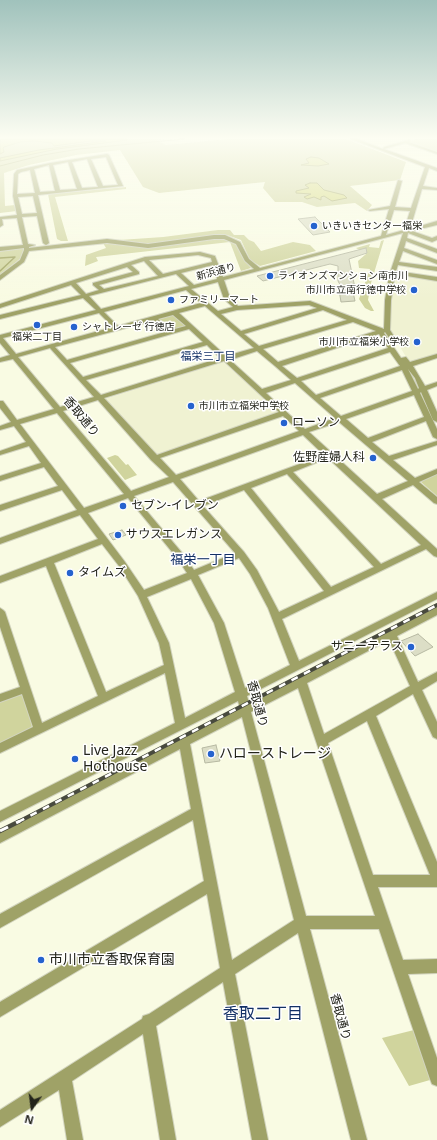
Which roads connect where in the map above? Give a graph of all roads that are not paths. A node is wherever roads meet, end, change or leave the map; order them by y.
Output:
1 (15, 192) edge
2 (56, 192) edge
3 (397, 192) edge
4 (418, 192) edge
5 (37, 194) junction
6 (15, 196) junction
7 (392, 208) junction
8 (370, 210) dead end
9 (413, 210) junction
10 (39, 214) junction
11 (19, 216) junction
12 (437, 223) edge
13 (0, 225) edge
14 (422, 227) junction
15 (407, 231) junction
16 (431, 231) dead end
17 (383, 237) junction
18 (437, 238) edge
19 (404, 239) junction
20 (57, 242) dead end
21 (46, 243) junction
22 (0, 248) edge
23 (27, 248) junction
24 (401, 249) junction
25 (437, 251) edge
26 (145, 259) junction
27 (437, 262) edge
28 (215, 263) junction
29 (396, 263) junction
30 (128, 265) junction
31 (436, 268) edge
32 (259, 270) junction
33 (177, 272) junction
34 (394, 272) junction
35 (162, 276) junction
36 (0, 278) edge
37 (437, 279) edge
38 (221, 280) junction
39 (72, 283) junction
40 (190, 288) junction
41 (103, 291) junction
42 (85, 296) junction
43 (206, 304) junction
44 (0, 306) edge
45 (237, 308) junction
46 (324, 308) junction
47 (100, 311) junction
48 (174, 312) junction
49 (217, 313) junction
50 (1, 316) edge
51 (153, 318) junction
52 (352, 320) junction
53 (190, 327) junction
54 (117, 328) junction
55 (384, 331) junction
56 (170, 333) junction
57 (240, 333) junction
58 (0, 338) edge
59 (208, 342) junction
60 (51, 346) junction
61 (392, 348) junction
62 (259, 349) junction
63 (14, 356) junction
64 (437, 356) edge
65 (226, 359) junction
66 (0, 360) edge
67 (66, 362) junction
68 (277, 365) junction
69 (406, 366) junction
70 (82, 380) junction
71 (296, 380) junction
72 (437, 384) edge
73 (419, 390) junction
74 (262, 392) junction
75 (316, 397) junction
76 (99, 398) junction
77 (0, 403) edge
78 (59, 410) junction
79 (284, 413) junction
80 (434, 417) edge
81 (341, 419) junction
82 (16, 424) junction
83 (0, 428) edge
84 (304, 432) junction
85 (437, 437) edge
86 (367, 441) junction
87 (31, 443) junction
88 (437, 443) edge
89 (0, 453) edge
90 (330, 455) junction
91 (154, 458) junction
92 (388, 460) junction
93 (46, 464) junction
94 (288, 471) junction
95 (437, 471) edge
96 (174, 478) junction
97 (0, 479) edge
98 (414, 482) junction
99 (63, 486) junction
100 (246, 487) junction
101 (129, 494) junction
102 (376, 498) junction
103 (437, 501) edge
104 (198, 505) junction
105 (0, 508) edge
106 (82, 511) junction
107 (0, 540) edge
108 (104, 540) junction
109 (428, 545) junction
110 (241, 554) junction
111 (437, 554) edge
112 (50, 561) junction
113 (380, 568) junction
114 (193, 574) junction
115 (0, 580) edge
116 (330, 592) junction
117 (142, 595) junction
118 (437, 595) edge
119 (437, 611) edge
120 (0, 612) edge
121 (277, 617) junction
122 (391, 635) junction
123 (169, 667) junction
124 (296, 667) junction
125 (437, 676) edge
126 (301, 682) junction
127 (416, 688) junction
128 (25, 690) junction
129 (241, 694) junction
130 (0, 698) edge
131 (104, 699) junction
132 (246, 711) junction
133 (370, 714) junction
134 (181, 725) junction
135 (39, 730) junction
136 (437, 734) edge
137 (322, 741) junction
138 (184, 742) junction
139 (0, 748) edge
140 (198, 810) junction
141 (0, 817) edge
142 (0, 837) edge
143 (437, 877) edge
144 (437, 881) edge
145 (370, 882) junction
146 (212, 884) junction
147 (0, 921) edge
148 (302, 922) junction
149 (383, 922) junction
150 (437, 966) edge
151 (398, 967) junction
152 (228, 969) junction
153 (0, 1010) edge
154 (148, 1022) junction
155 (64, 1076) junction
156 (437, 1078) edge
157 (0, 1119) edge
158 (75, 1140) edge
159 (168, 1140) edge
160 (260, 1140) edge
161 (359, 1140) edge

1 - 6 street
2 - 5 street
3 - 7 street
4 - 9 street
5 - 6 street
5 - 10 street
6 - 11 street
7 - 8 street
7 - 9 street
7 - 17 street
9 - 15 street
10 - 11 street
10 - 21 street
11 - 13 street
11 - 23 street
12 - 14 street, 新浜通り
14 - 15 street, 新浜通り
14 - 16 street
15 - 17 street, 新浜通り
15 - 18 street
15 - 19 street
17 - 32 street, 新浜通り
19 - 24 street
19 - 25 street
20 - 21 street
21 - 23 street
22 - 23 street
23 - 32 street
23 - 36 street
24 - 27 street
24 - 29 street
26 - 28 street
26 - 30 street
26 - 35 street
28 - 33 street
28 - 38 street
29 - 31 street
29 - 34 street
30 - 39 street
30 - 41 street
32 - 38 street, 新浜通り
33 - 35 street
33 - 40 street
34 - 37 street
34 - 55 street
35 - 41 street
38 - 40 street, 新浜通り
38 - 45 street
39 - 42 street
39 - 44 street
40 - 43 street
40 - 47 street, 新浜通り
41 - 42 street
42 - 47 street
42 - 50 street
43 - 48 street
43 - 49 street
45 - 46 street
45 - 49 street
46 - 52 street
46 - 57 street
47 - 54 street
47 - 58 street, 新浜通り
48 - 51 street
48 - 53 street
49 - 57 street
51 - 54 street
51 - 56 street
52 - 55 street
52 - 62 street
53 - 56 street
53 - 59 street
54 - 60 street
55 - 61 street
55 - 68 street
55 - 69 street
56 - 67 street
57 - 62 street
58 - 63 street, 香取通り
59 - 65 street
59 - 70 street
60 - 63 street
60 - 67 street
61 - 69 street
61 - 71 street
62 - 65 street
62 - 68 street
63 - 66 street
63 - 78 street, 香取通り
64 - 69 street
65 - 74 street
65 - 76 street
67 - 70 street
68 - 71 street
69 - 73 street
69 - 75 street
70 - 76 street
71 - 74 street
71 - 75 street
72 - 73 street
73 - 80 street
73 - 81 street
74 - 79 street
75 - 81 street
76 - 78 street
76 - 91 street
77 - 82 street
78 - 82 street
78 - 101 street, 香取通り
79 - 84 street
79 - 91 street
80 - 85 street
80 - 86 street
81 - 84 street
81 - 86 street
82 - 83 street
82 - 87 street
84 - 90 street
84 - 96 street
86 - 92 street
87 - 89 street
87 - 93 street
88 - 92 street
90 - 94 street
90 - 102 street
91 - 96 street
92 - 98 street
93 - 97 street
93 - 99 street
94 - 100 street
94 - 113 street
95 - 98 street
96 - 101 street
96 - 104 street
98 - 102 street
98 - 103 street
99 - 105 street
99 - 106 street
100 - 104 street
100 - 116 street
101 - 106 street
101 - 114 street, 香取通り
102 - 109 street
104 - 110 street
106 - 107 street
106 - 108 street
108 - 112 street
108 - 117 street
109 - 111 street
109 - 113 street
110 - 114 street
110 - 121 street
112 - 115 street
112 - 131 street
113 - 116 street
114 - 117 street
114 - 129 street, 香取通り
116 - 121 street
117 - 123 street
118 - 124 street
119 - 122 street
120 - 128 street
121 - 124 street
122 - 126 street
122 - 127 street
123 - 131 street
123 - 134 street
124 - 129 street
125 - 127 street
126 - 132 street
126 - 137 street
127 - 133 street
127 - 136 street
128 - 130 street
128 - 135 street
129 - 132 street, 香取通り
129 - 134 street
131 - 135 street
132 - 138 street
132 - 148 street, 香取通り
133 - 137 street
133 - 143 street
134 - 141 street
135 - 139 street
137 - 145 street
138 - 140 street
138 - 142 street
140 - 146 street
140 - 147 street
144 - 145 street
145 - 149 street
146 - 152 street
146 - 153 street
148 - 149 street
148 - 152 street
148 - 161 street, 香取通り
149 - 151 street
150 - 151 street
151 - 156 street
152 - 154 street
152 - 160 street
154 - 155 street
154 - 159 street
155 - 157 street
155 - 158 street

